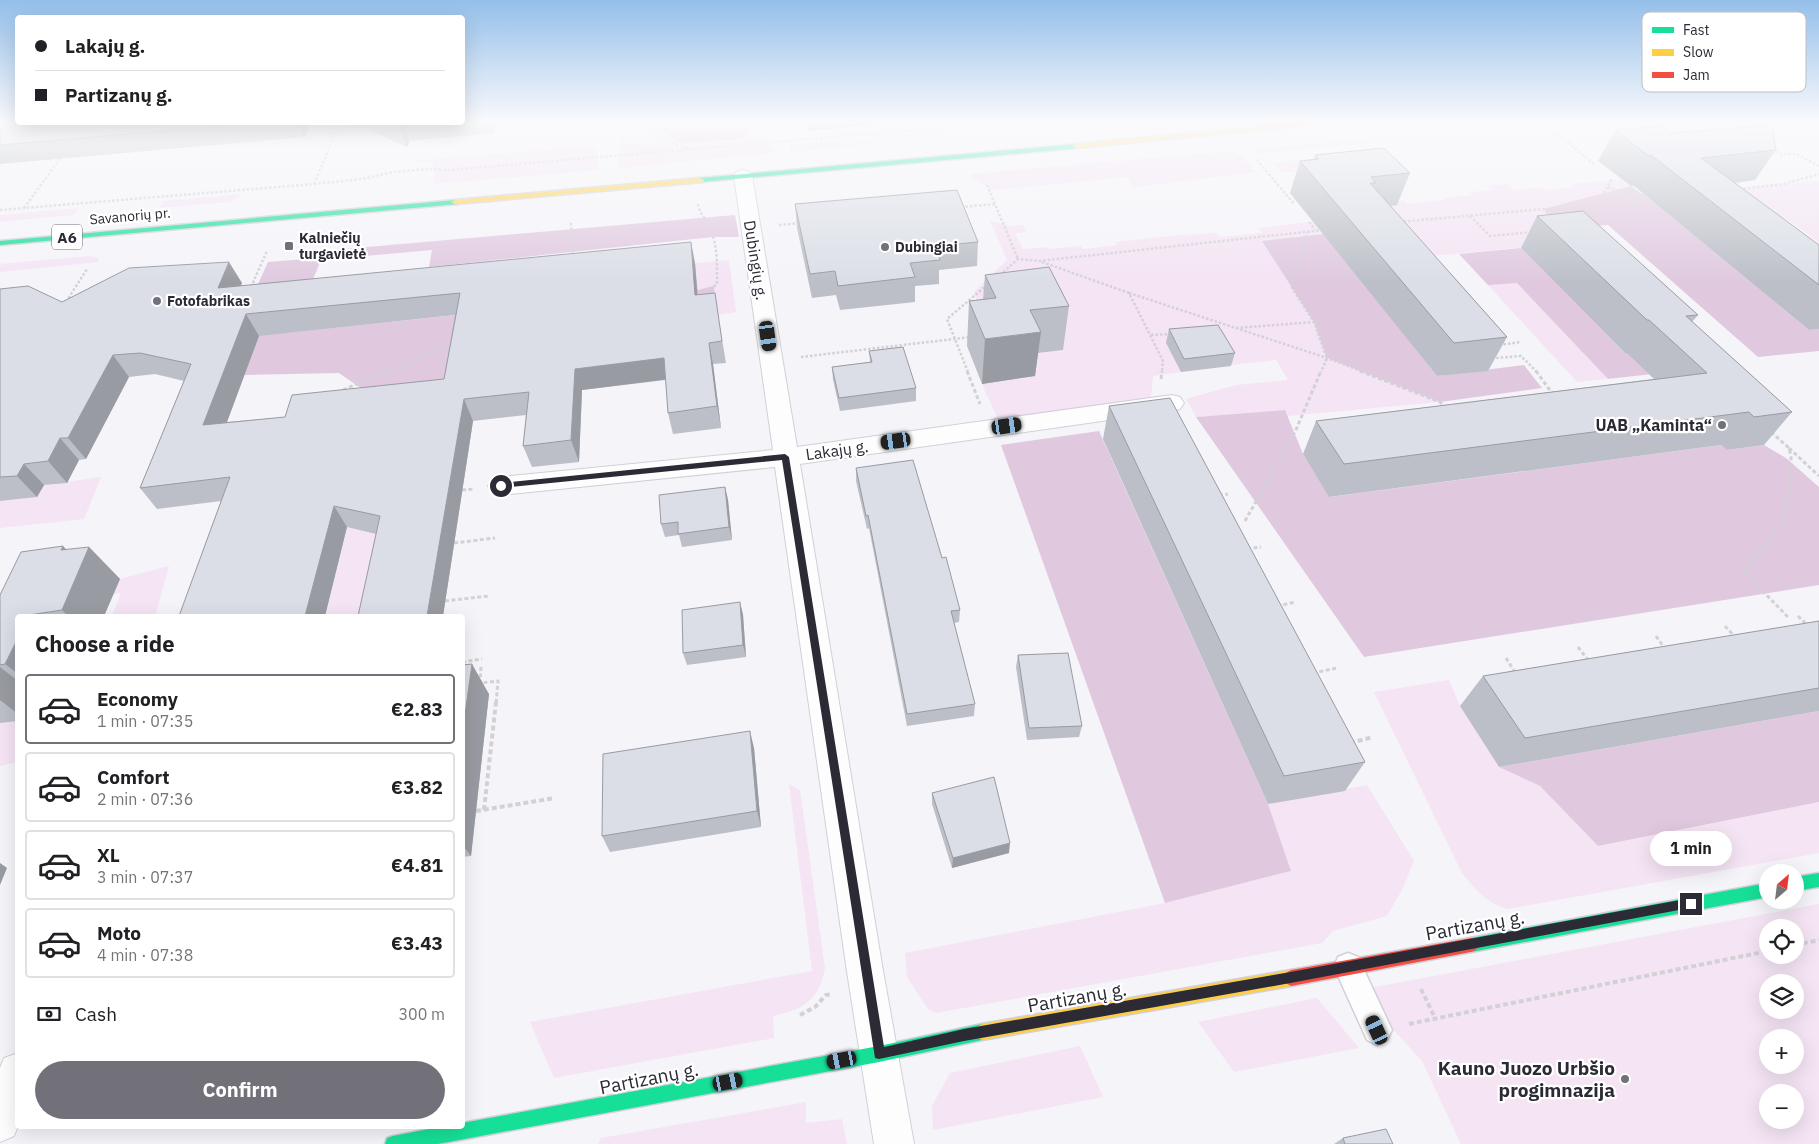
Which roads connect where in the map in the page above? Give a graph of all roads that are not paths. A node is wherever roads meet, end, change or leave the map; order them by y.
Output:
1 (750, 175) edge
2 (743, 176) junction
3 (0, 243) edge
4 (1166, 394) road end
5 (785, 457) junction
6 (501, 486) dead end
7 (1819, 880) edge
8 (1804, 882) edge
9 (1759, 892) edge
10 (1348, 967) junction
11 (1377, 1030) road end
12 (879, 1054) junction
13 (15, 1080) edge
14 (0, 1122) edge
15 (393, 1144) edge
16 (894, 1144) edge

1 - 2 main road, Savanorių pr. / A6
2 - 3 main road, Savanorių pr. / A6
2 - 5 street, Dubingių g.
4 - 5 street, Lakajų g.
5 - 6 street, Lakajų g.
5 - 12 street, Dubingių g.
7 - 8 main road
9 - 10 main road, Partizanų g.
10 - 11 lane
10 - 12 main road, Partizanų g.
12 - 15 main road, Partizanų g.
12 - 16 street, Dubingių g.
13 - 14 street

